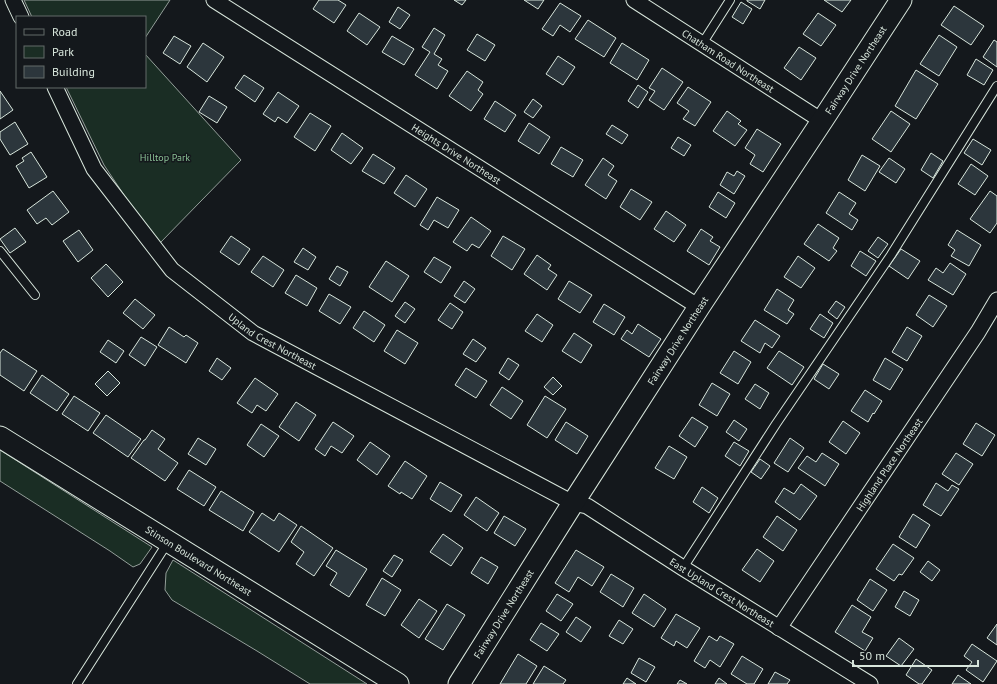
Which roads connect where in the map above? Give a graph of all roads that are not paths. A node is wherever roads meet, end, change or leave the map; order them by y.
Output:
1 (13, 0) edge
2 (214, 0) edge
3 (634, 0) edge
4 (730, 0) edge
5 (901, 0) edge
6 (21, 16) edge
7 (702, 44) junction
8 (997, 86) edge
9 (55, 88) edge
10 (822, 122) junction
11 (0, 251) edge
12 (35, 295) dead end
13 (997, 300) edge
14 (699, 307) junction
15 (0, 437) edge
16 (573, 503) junction
17 (168, 542) junction
18 (683, 568) junction
19 (780, 628) junction
20 (77, 684) edge
21 (398, 684) edge
22 (459, 684) edge
23 (870, 684) edge

1 - 6 street
2 - 14 street, Heights Drive Northeast
3 - 7 street, Chatham Road Northeast
4 - 7 lane
5 - 10 street, Fairway Drive Northeast
7 - 10 street, Chatham Road Northeast
8 - 18 lane
9 - 16 street, Upland Crest Northeast
10 - 14 street, Fairway Drive Northeast
11 - 12 lane
13 - 19 street, Highland Place Northeast
14 - 16 street, Fairway Drive Northeast
15 - 17 street, Stinson Boulevard Northeast
16 - 18 street, East Upland Crest Northeast
16 - 22 street, Fairway Drive Northeast
17 - 20 lane
17 - 21 street, Stinson Boulevard Northeast
18 - 19 street, East Upland Crest Northeast
19 - 23 street, East Upland Crest Northeast

